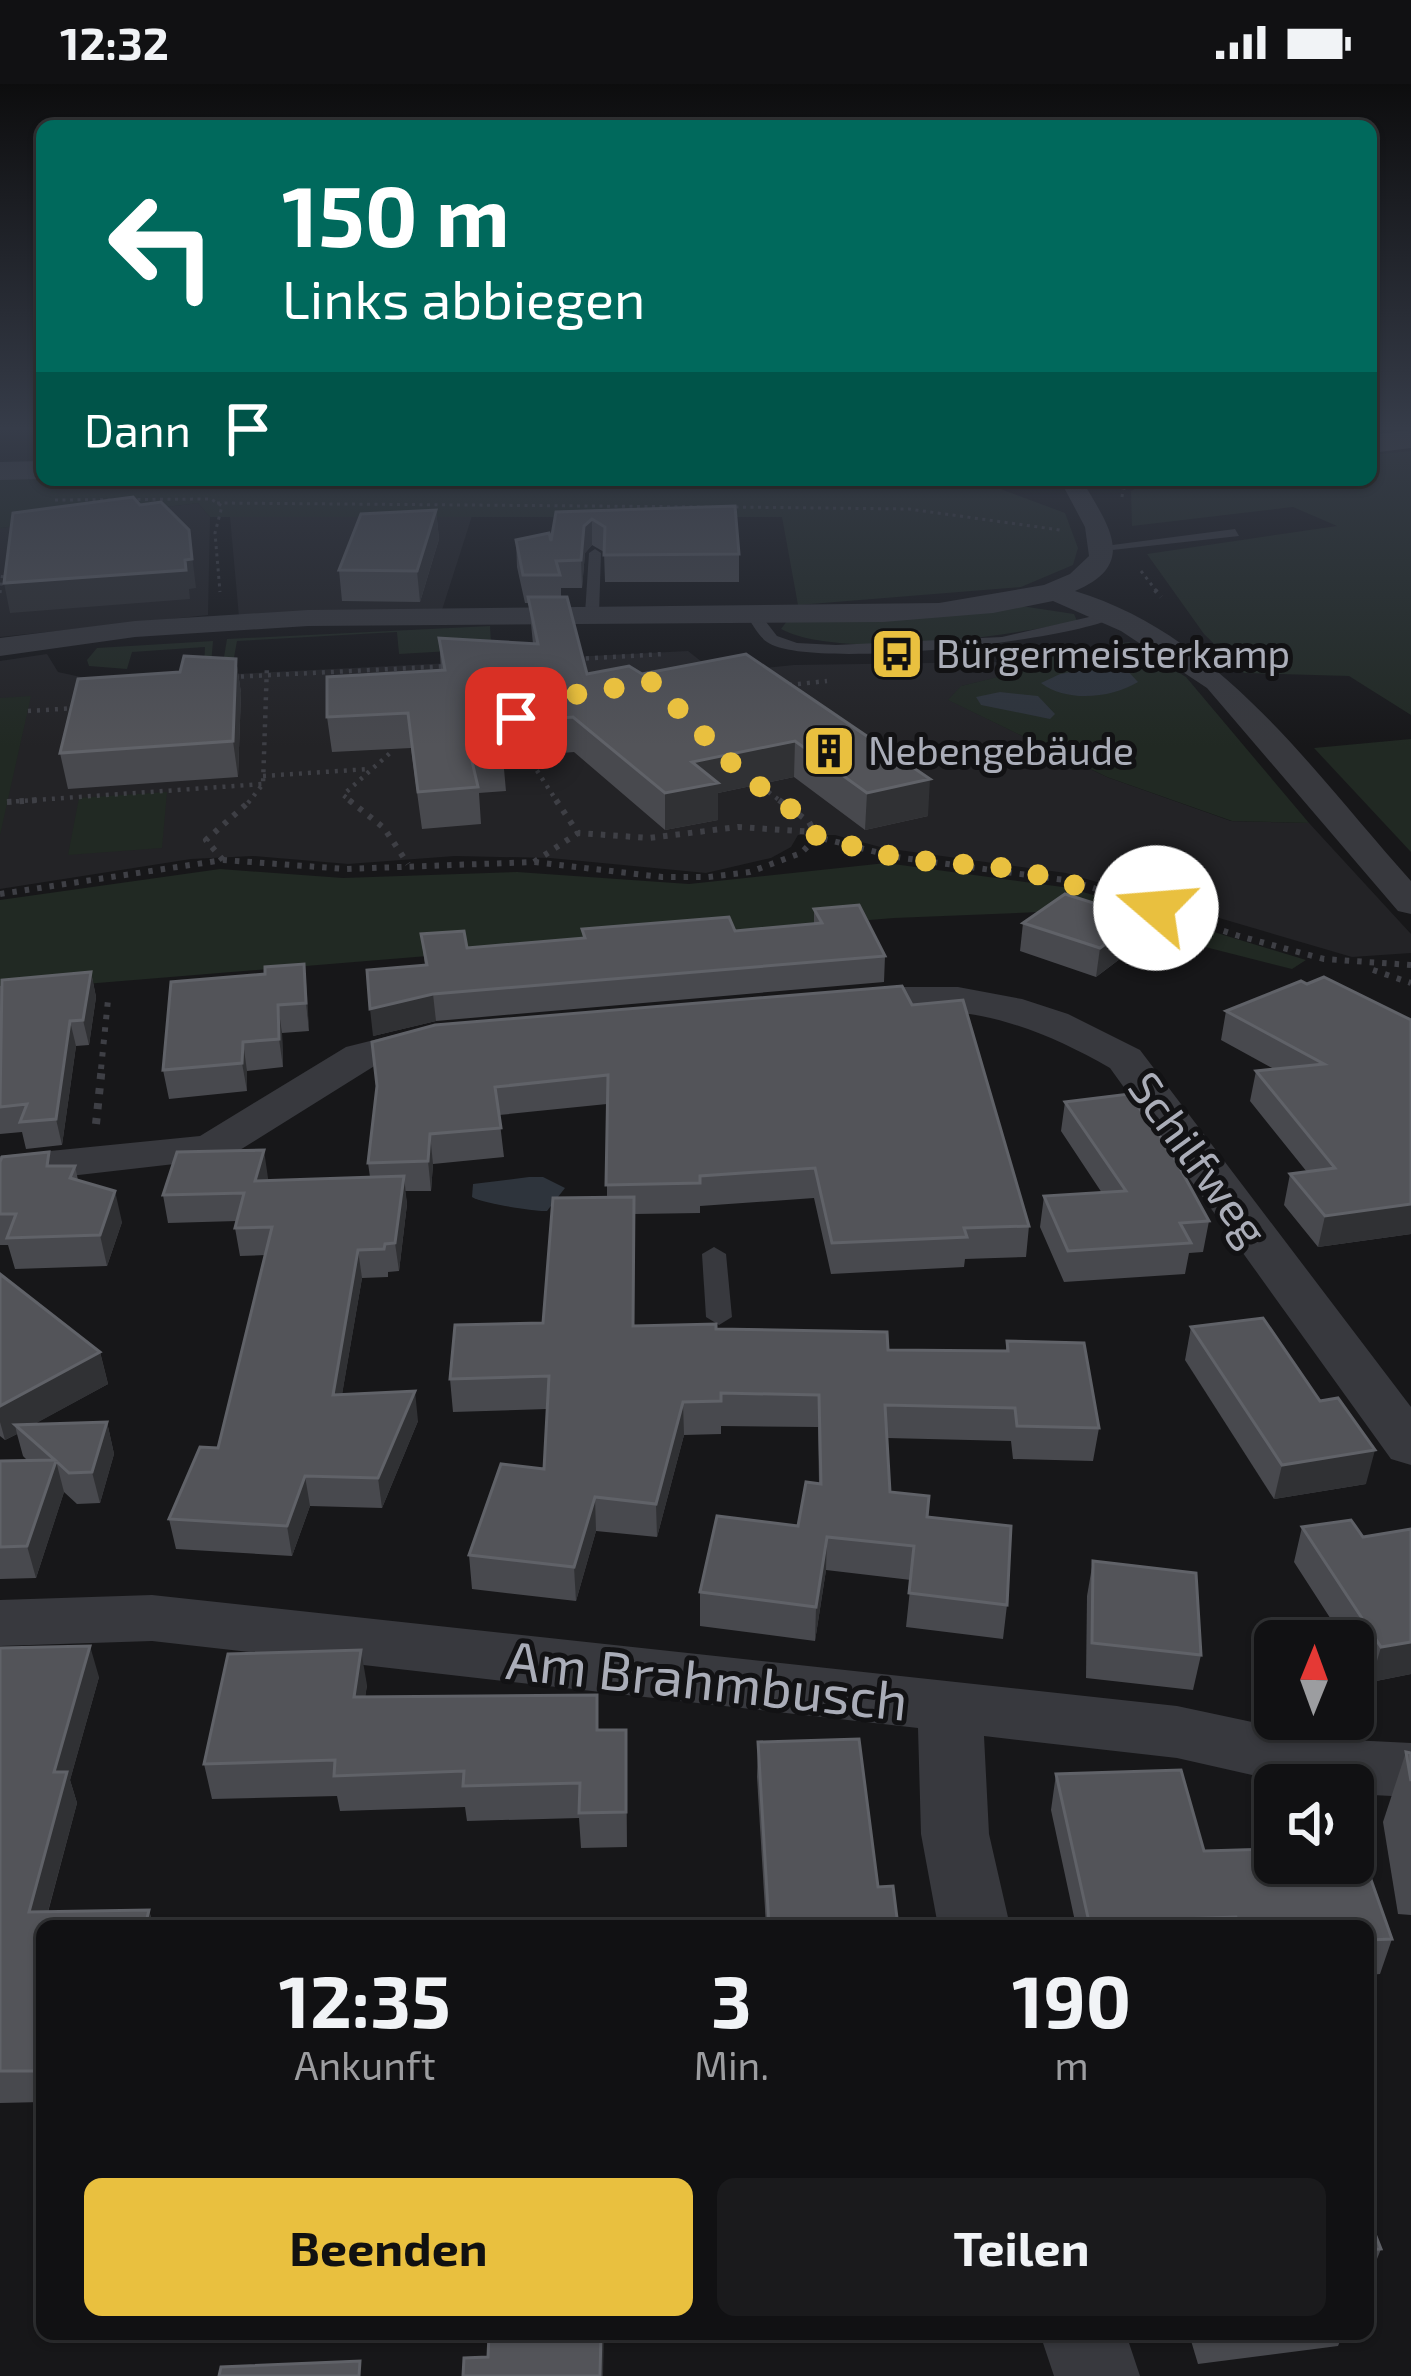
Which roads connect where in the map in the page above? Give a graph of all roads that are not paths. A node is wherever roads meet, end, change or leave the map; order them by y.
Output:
1 (1098, 533) edge
2 (1235, 533) dead end
3 (1101, 542) junction
4 (595, 553) edge
5 (1050, 591) junction
6 (751, 612) junction
7 (592, 614) junction
8 (1111, 616) junction
9 (373, 619) junction
10 (81, 638) junction
11 (0, 647) edge
12 (1411, 903) edge
13 (805, 1005) edge
14 (472, 1033) edge
15 (0, 1170) edge
16 (714, 1254) dead end
17 (718, 1316) dead end
18 (1411, 1446) edge
19 (0, 1623) edge
20 (950, 1708) junction
21 (1411, 1770) edge
22 (973, 1920) edge
23 (1085, 2340) edge
24 (1097, 2376) edge

1 - 3 street
2 - 3 lane
3 - 5 street
4 - 7 lane
5 - 6 street
5 - 8 street
6 - 7 street
6 - 8 lane
7 - 9 street
8 - 12 street
9 - 10 street
9 - 10 street
10 - 11 street
13 - 18 street, Schilfweg
14 - 15 street
16 - 17 lane
19 - 20 street, Am Brahmbusch
20 - 21 street, Am Brahmbusch
20 - 22 street
23 - 24 street

